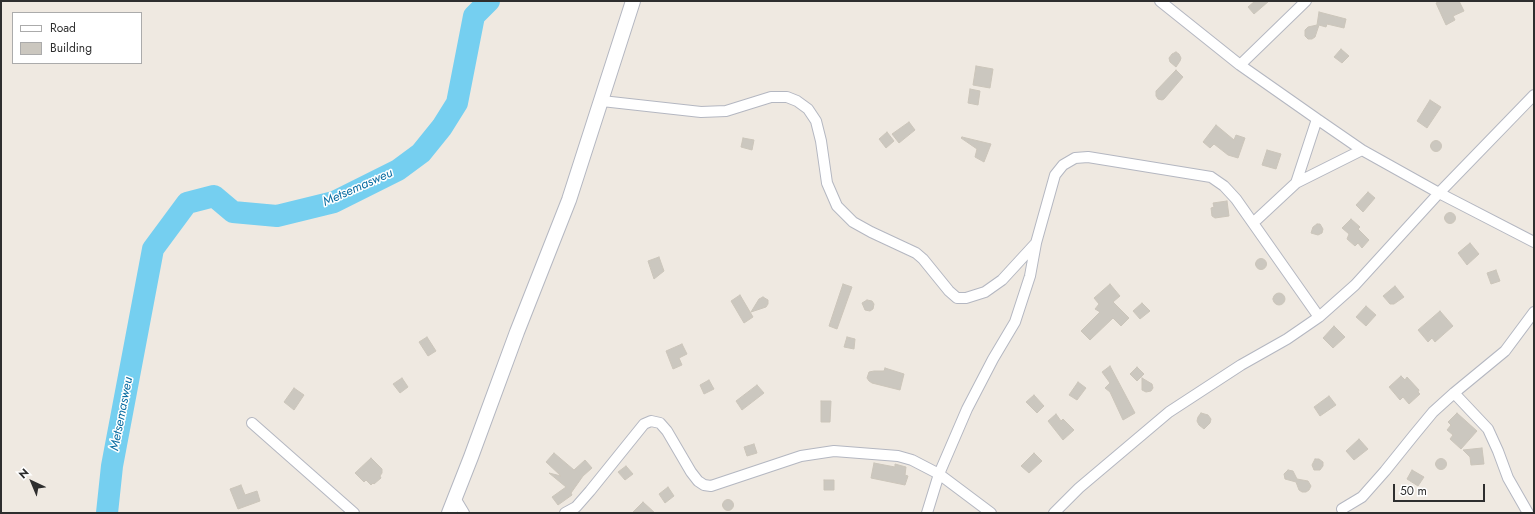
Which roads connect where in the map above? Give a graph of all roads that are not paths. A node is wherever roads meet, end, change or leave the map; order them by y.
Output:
1 (633, 1) edge
2 (1160, 1) edge
3 (1306, 1) edge
4 (1240, 64) junction
5 (1534, 95) edge
6 (602, 101) junction
7 (1317, 119) junction
8 (1362, 150) junction
9 (1296, 183) junction
10 (1439, 193) junction
11 (1253, 223) junction
12 (1534, 242) edge
13 (1036, 243) junction
14 (1534, 312) edge
15 (1319, 317) junction
16 (1454, 393) junction
17 (252, 423) dead end
18 (939, 474) junction
19 (455, 498) junction
20 (1340, 512) edge
21 (354, 513) edge
22 (449, 513) edge
23 (464, 513) edge
24 (566, 513) edge
25 (928, 513) edge
26 (991, 513) edge
27 (1054, 513) edge
28 (1528, 513) edge

1 - 6 street
2 - 4 street
3 - 4 street
4 - 7 street
5 - 10 street
6 - 13 street
6 - 19 street
7 - 8 street
7 - 9 street
8 - 9 street
8 - 10 street
9 - 11 street
10 - 12 street
10 - 15 street
11 - 13 street
11 - 15 street
13 - 18 street
14 - 16 street
15 - 27 street
16 - 20 street
16 - 28 street
17 - 21 street
18 - 24 street
18 - 25 street
18 - 26 street
19 - 22 street
19 - 23 street

